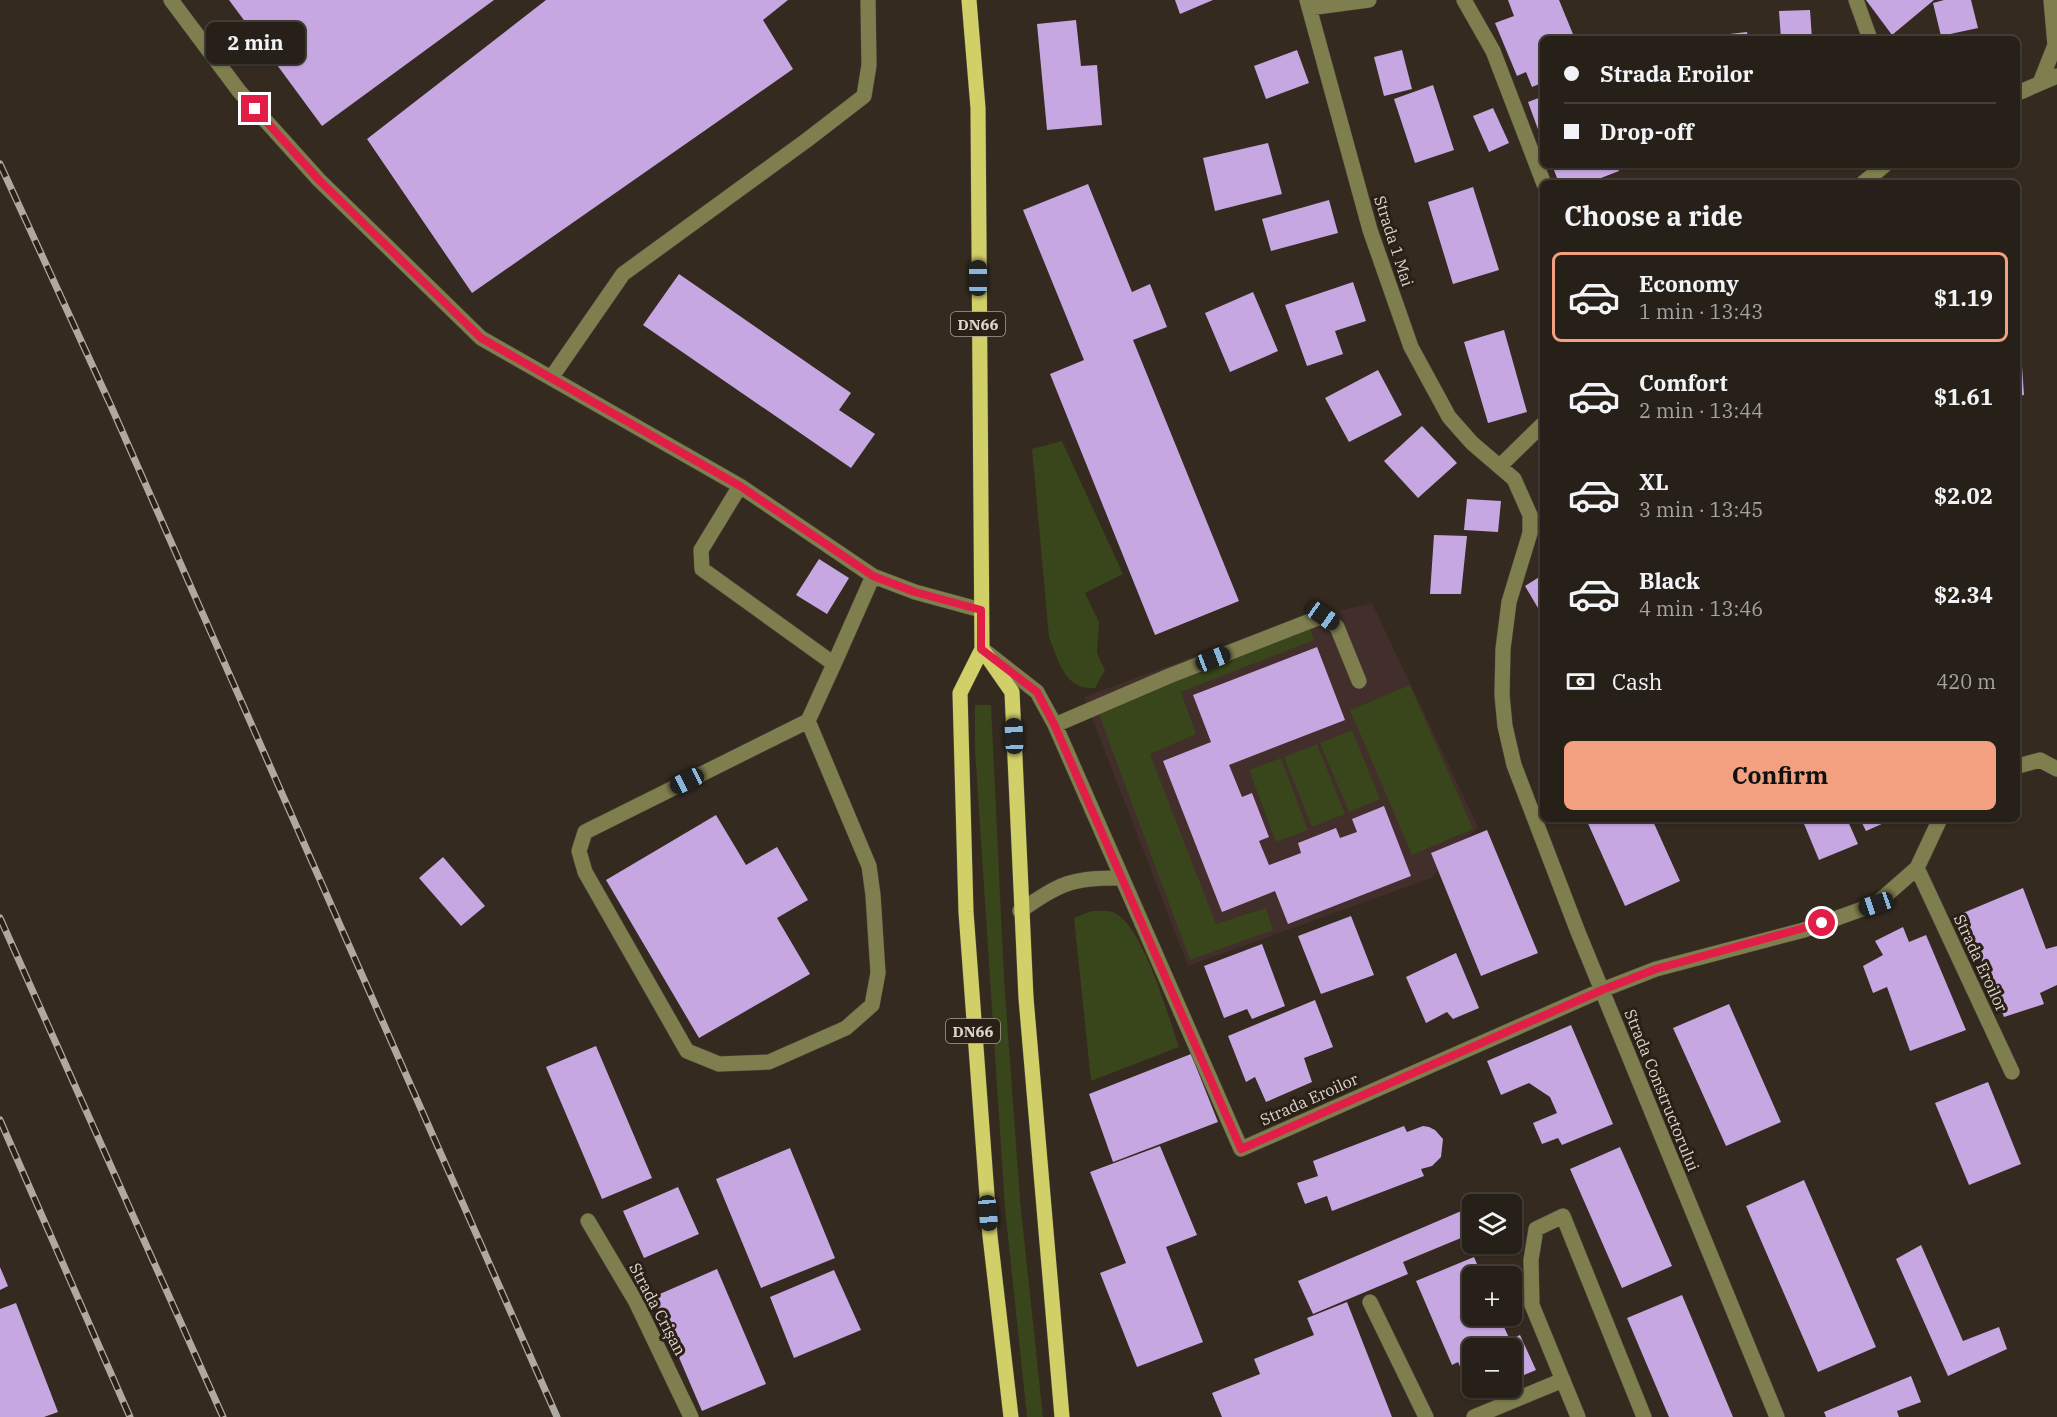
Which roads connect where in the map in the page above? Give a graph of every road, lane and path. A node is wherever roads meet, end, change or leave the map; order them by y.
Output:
1 (171, 0) edge
2 (868, 0) edge
3 (969, 0) edge
4 (1369, 0) edge
5 (1464, 0) edge
6 (1856, 0) edge
7 (2051, 0) edge
8 (1308, 4) edge
9 (1869, 36) edge
10 (2057, 76) edge
11 (2040, 83) junction
12 (2020, 92) edge
13 (1881, 168) edge
14 (1542, 180) edge
15 (1867, 180) edge
16 (551, 378) junction
17 (1540, 427) edge
18 (1501, 465) junction
19 (740, 486) junction
20 (1537, 531) edge
21 (873, 576) junction
22 (981, 610) junction
23 (981, 649) junction
24 (834, 664) junction
25 (1359, 681) dead end
26 (808, 721) junction
27 (1054, 724) junction
28 (2020, 765) edge
29 (2057, 769) edge
30 (1939, 822) edge
31 (1917, 868) junction
32 (1122, 878) junction
33 (1020, 911) junction
34 (1602, 990) junction
35 (2012, 1072) dead end
36 (588, 1221) dead end
37 (1370, 1302) dead end
38 (1563, 1380) junction
39 (691, 1417) edge
40 (1011, 1417) edge
41 (1062, 1417) edge
42 (1426, 1417) edge
43 (1474, 1417) edge
44 (1578, 1417) edge
45 (1644, 1417) edge
46 (1776, 1417) edge

1 - 16 street
2 - 16 street
3 - 22 main road, DN66
4 - 8 street
5 - 14 street
6 - 9 street
7 - 11 street
8 - 18 street, Strada 1 Mai
10 - 11 street
11 - 12 street
13 - 15 street
16 - 19 street
17 - 18 street
18 - 20 street, Strada Constructorului
19 - 21 street
19 - 24 street
20 - 34 street, Strada Constructorului
21 - 22 street
21 - 24 street
22 - 23 main road, DN66
23 - 27 street, Strada Eroilor
23 - 33 main road
23 - 40 main road, DN66
24 - 26 street
25 - 27 street
26 - 26 street
27 - 32 street, Strada Eroilor
28 - 29 street
30 - 31 street, Strada Eroilor
31 - 34 street, Strada Eroilor
31 - 35 street, Strada Eroilor
32 - 33 street
32 - 34 street, Strada Eroilor
33 - 41 main road
34 - 46 street, Strada Constructorului
36 - 39 street, Strada Crișan
37 - 42 street
38 - 43 street
38 - 44 street
38 - 45 street

